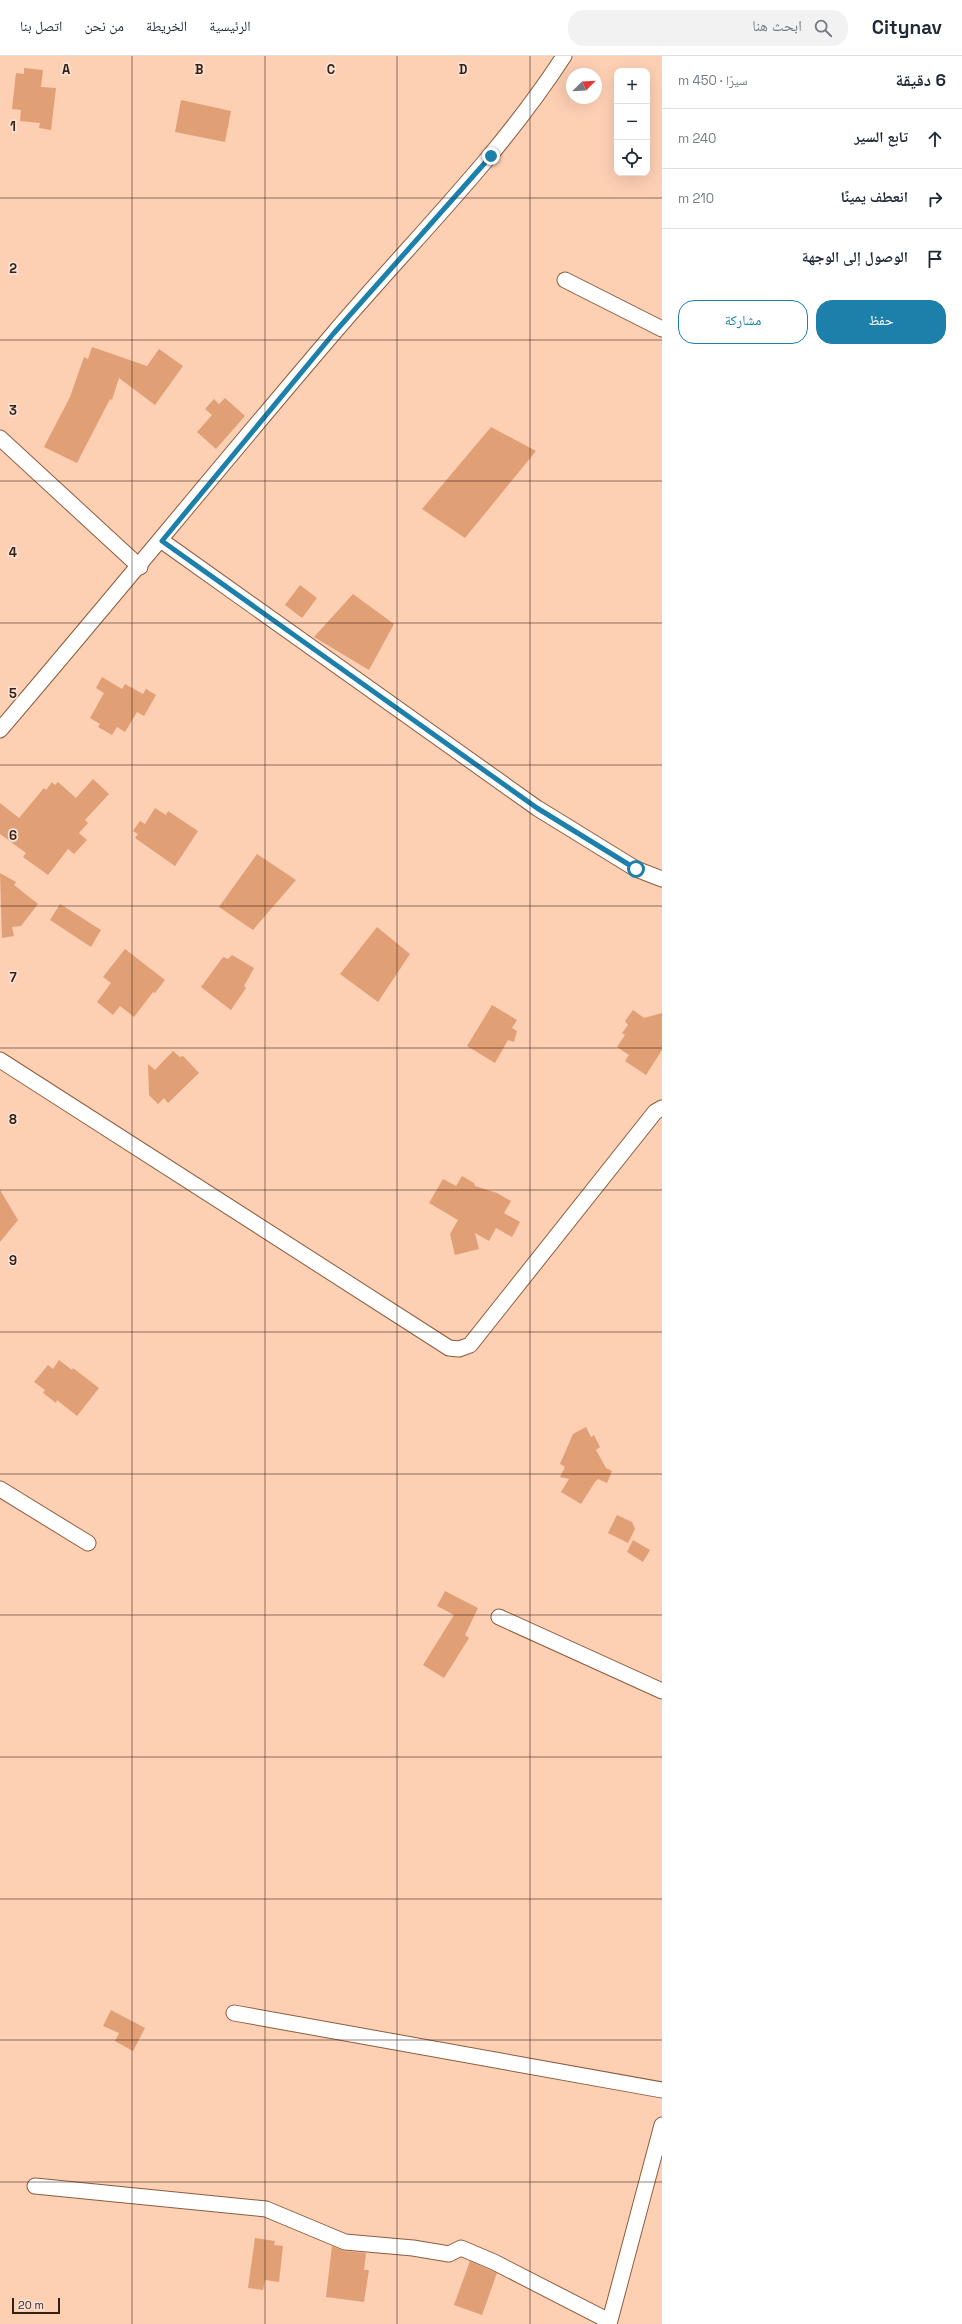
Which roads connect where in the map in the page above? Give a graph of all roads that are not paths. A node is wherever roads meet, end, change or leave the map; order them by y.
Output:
1 (564, 56) edge
2 (565, 280) dead end
3 (662, 329) edge
4 (0, 438) edge
5 (162, 541) junction
6 (140, 567) junction
7 (0, 730) edge
8 (662, 880) edge
9 (0, 1060) edge
10 (662, 1108) edge
11 (0, 1489) edge
12 (88, 1543) dead end
13 (499, 1617) dead end
14 (662, 1691) edge
15 (234, 2013) dead end
16 (662, 2090) edge
17 (662, 2125) edge
18 (35, 2186) dead end
19 (609, 2323) edge

1 - 5 street
2 - 3 street
4 - 6 street
5 - 6 street
5 - 8 street
6 - 7 street
9 - 10 street
11 - 12 street
13 - 14 street
15 - 16 street
17 - 19 street
18 - 19 street

